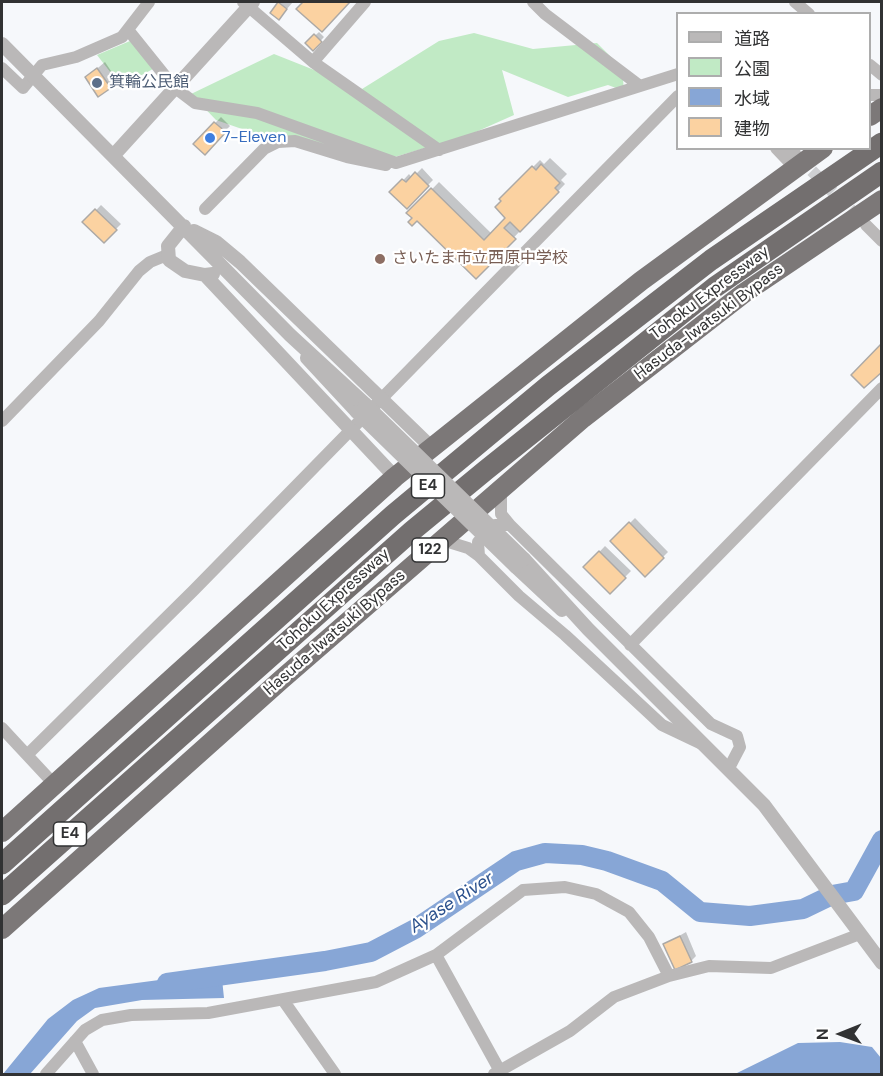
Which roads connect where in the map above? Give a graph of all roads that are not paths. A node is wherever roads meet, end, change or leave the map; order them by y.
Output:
1 (148, 2) edge
2 (365, 2) edge
3 (533, 2) edge
4 (795, 2) edge
5 (248, 3) edge
6 (807, 12) edge
7 (129, 32) junction
8 (2, 44) edge
9 (313, 62) junction
10 (2, 68) edge
11 (676, 75) edge
12 (33, 76) junction
13 (640, 86) junction
14 (174, 87) junction
15 (676, 98) edge
16 (882, 143) edge
17 (439, 150) junction
18 (816, 150) edge
19 (113, 156) junction
20 (793, 156) edge
21 (396, 163) junction
22 (882, 172) edge
23 (882, 200) edge
24 (205, 209) dead end
25 (866, 225) tunnel mouth
26 (184, 226) junction
27 (882, 241) edge
28 (167, 255) junction
29 (227, 271) junction
30 (205, 275) junction
31 (882, 388) edge
32 (379, 398) junction
33 (4, 412) edge
34 (348, 429) junction
35 (431, 447) junction
36 (395, 477) junction
37 (501, 489) junction
38 (510, 525) junction
39 (442, 540) junction
40 (478, 556) junction
41 (630, 645) junction
42 (2, 728) edge
43 (709, 747) junction
44 (27, 755) junction
45 (729, 768) junction
46 (54, 784) junction
47 (2, 832) edge
48 (2, 864) edge
49 (2, 895) edge
50 (2, 928) edge
51 (860, 934) junction
52 (436, 955) junction
53 (882, 963) edge
54 (669, 976) junction
55 (283, 1000) junction
56 (75, 1041) junction
57 (497, 1072) edge
58 (46, 1074) edge
59 (93, 1074) edge
60 (335, 1074) edge

1 - 7 street
2 - 9 street
3 - 13 street
4 - 6 street
5 - 9 street
5 - 14 street
7 - 12 street
7 - 14 street
8 - 12 street
9 - 17 street
10 - 12 street
11 - 13 street
12 - 19 street
13 - 17 street
14 - 19 street
14 - 21 street
15 - 32 street
16 - 48 highway, Tohoku Expressway / E4
17 - 21 street
18 - 20 highway
19 - 26 street
20 - 35 highway
21 - 24 street
22 - 49 highway, Tohoku Expressway / E4
23 - 37 highway, Hasuda-Iwatsuki Bypass / 122
25 - 27 street
26 - 28 street
26 - 29 street
26 - 32 street
28 - 30 street
28 - 33 street
29 - 30 street
29 - 43 street, bridge
30 - 34 street
31 - 41 street
32 - 34 street
32 - 35 street
34 - 36 street
34 - 44 street
35 - 36 highway
36 - 46 highway
37 - 38 street
37 - 39 highway, Hasuda-Iwatsuki Bypass / 122
38 - 40 street
38 - 41 street
39 - 40 street
39 - 50 highway, Hasuda-Iwatsuki Bypass / 122
40 - 43 street
41 - 45 street
42 - 44 street
43 - 45 street
44 - 46 street
45 - 51 street
46 - 47 highway
51 - 53 street
51 - 54 street
52 - 54 street
52 - 55 street
52 - 57 street
54 - 57 street
55 - 56 street
55 - 60 street
56 - 58 street
56 - 59 street

